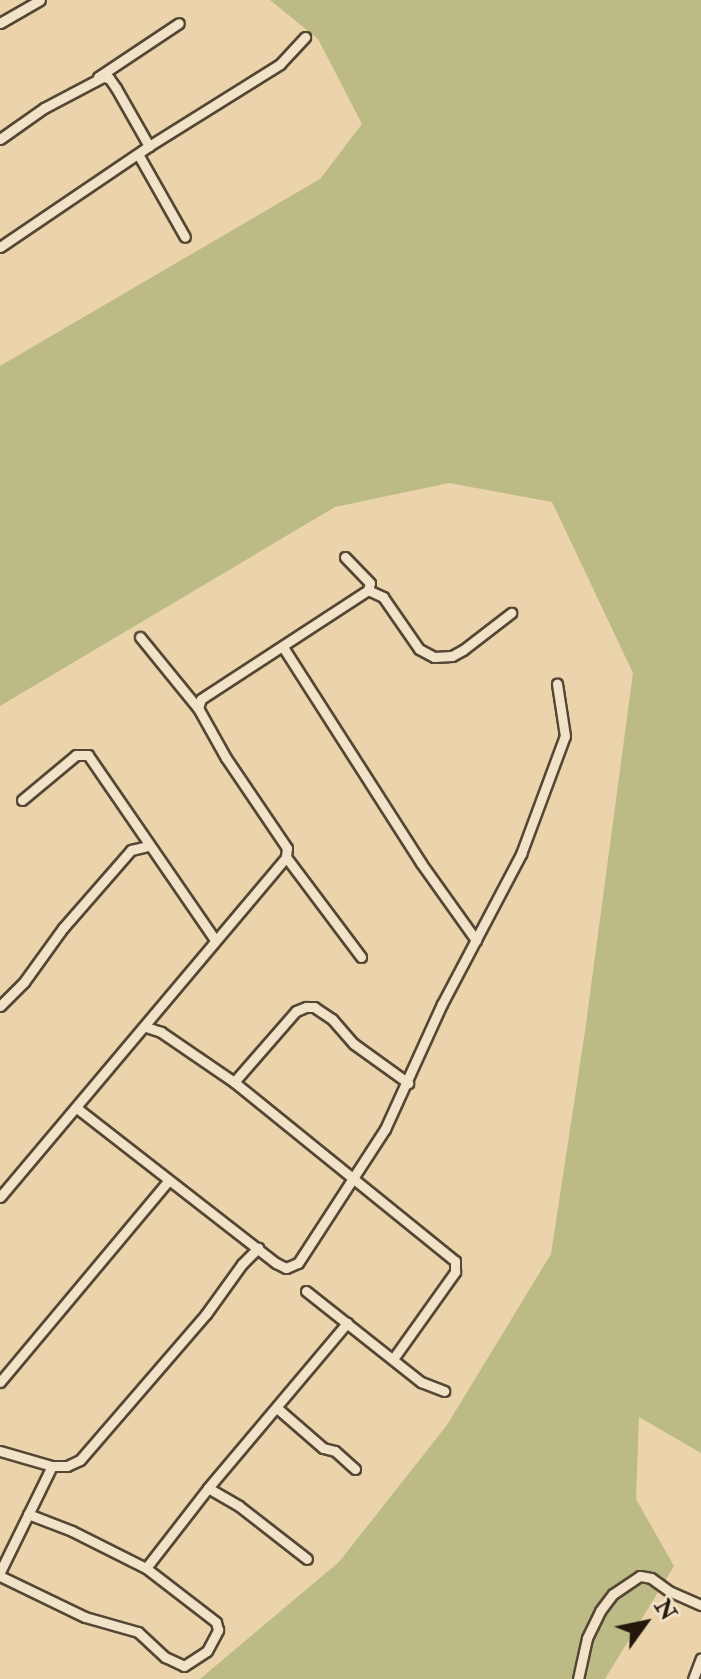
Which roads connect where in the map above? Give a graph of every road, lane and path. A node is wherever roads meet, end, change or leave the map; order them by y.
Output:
1 (40, 0) edge
2 (0, 23) edge
3 (179, 23) dead end
4 (305, 37) dead end
5 (91, 82) junction
6 (0, 139) edge
7 (149, 146) junction
8 (138, 154) junction
9 (185, 237) dead end
10 (0, 247) edge
11 (345, 557) dead end
12 (368, 590) junction
13 (511, 613) dead end
14 (140, 637) dead end
15 (283, 647) junction
16 (557, 684) dead end
17 (198, 708) junction
18 (22, 800) dead end
19 (149, 846) junction
20 (286, 857) junction
21 (215, 940) junction
22 (476, 940) junction
23 (361, 957) dead end
24 (0, 1006) edge
25 (146, 1027) junction
26 (234, 1082) junction
27 (408, 1083) junction
28 (78, 1109) junction
29 (355, 1177) junction
30 (168, 1181) junction
31 (0, 1197) edge
32 (258, 1248) junction
33 (306, 1291) dead end
34 (347, 1323) junction
35 (393, 1359) junction
36 (0, 1382) edge
37 (444, 1391) dead end
38 (277, 1408) junction
39 (0, 1451) edge
40 (52, 1466) junction
41 (355, 1469) dead end
42 (208, 1488) junction
43 (28, 1514) junction
44 (307, 1559) dead end
45 (146, 1568) junction
46 (0, 1574) edge
47 (701, 1605) edge
48 (701, 1658) edge
49 (578, 1679) edge
50 (693, 1679) edge

1 - 2 street
3 - 5 street
4 - 7 street
5 - 6 street
5 - 7 street
7 - 8 street
8 - 9 street
8 - 10 street
11 - 12 street
12 - 13 street
12 - 15 street
14 - 17 street
15 - 17 street
15 - 22 street
16 - 22 street
17 - 20 street
18 - 19 street
19 - 21 street
19 - 24 street
20 - 21 street
20 - 23 street
21 - 25 street
22 - 27 street
25 - 26 street
25 - 28 street
26 - 27 street
26 - 29 street
27 - 29 street
28 - 30 street
28 - 31 street
29 - 32 street
29 - 35 street
30 - 32 street
30 - 36 street
32 - 40 street
33 - 34 street
34 - 35 street
34 - 38 street
35 - 37 street
38 - 41 street
38 - 42 street
39 - 40 street
40 - 43 street
42 - 44 street
42 - 45 street
43 - 45 street
43 - 46 street
45 - 46 street
47 - 49 street
48 - 50 street

